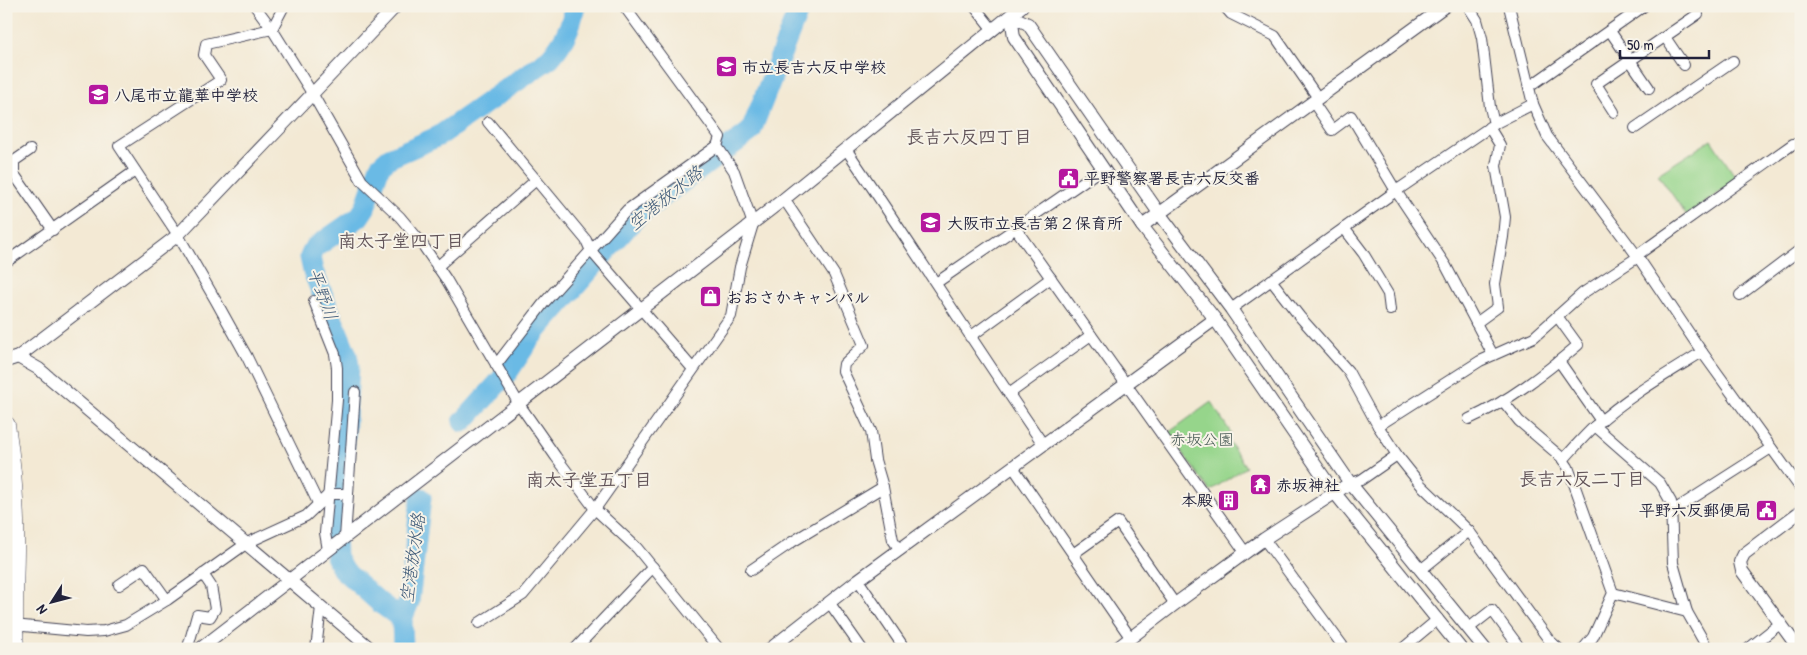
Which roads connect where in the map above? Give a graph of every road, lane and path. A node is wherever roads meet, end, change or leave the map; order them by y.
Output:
1 (255, 6) edge
2 (284, 6) edge
3 (396, 6) edge
4 (624, 6) edge
5 (974, 6) edge
6 (1022, 6) edge
7 (1224, 6) edge
8 (1445, 6) edge
9 (1468, 6) edge
10 (1509, 6) edge
11 (1644, 6) edge
12 (1698, 14) dead end
13 (1010, 16) junction
14 (272, 29) junction
15 (993, 30) junction
16 (1610, 31) junction
17 (1665, 37) junction
18 (1630, 61) junction
19 (1733, 61) dead end
20 (1684, 65) dead end
21 (1529, 87) junction
22 (1649, 88) dead end
23 (312, 93) junction
24 (1316, 100) junction
25 (1533, 104) junction
26 (1614, 112) dead end
27 (488, 122) dead end
28 (1492, 126) junction
29 (1635, 128) dead end
30 (1792, 144) dead end
31 (717, 146) junction
32 (846, 149) junction
33 (30, 150) dead end
34 (1103, 168) junction
35 (134, 171) junction
36 (10, 177) edge
37 (536, 180) junction
38 (1396, 191) junction
39 (784, 199) junction
40 (1159, 213) junction
41 (753, 224) junction
42 (1142, 226) junction
43 (1016, 228) junction
44 (1344, 228) junction
45 (53, 230) junction
46 (178, 235) junction
47 (1801, 249) edge
48 (591, 251) junction
49 (1637, 256) junction
50 (6, 262) edge
51 (437, 267) junction
52 (1051, 278) junction
53 (1271, 280) junction
54 (936, 283) junction
55 (1740, 295) dead end
56 (314, 301) dead end
57 (642, 309) junction
58 (1231, 310) junction
59 (1390, 310) dead end
60 (1557, 316) junction
61 (1215, 319) junction
62 (1476, 323) junction
63 (1091, 335) junction
64 (970, 337) junction
65 (1702, 352) junction
66 (1493, 355) junction
67 (12, 359) edge
68 (1559, 361) junction
69 (496, 365) junction
70 (693, 369) junction
71 (1126, 385) junction
72 (355, 392) dead end
73 (1009, 394) junction
74 (1503, 401) junction
75 (519, 404) junction
76 (1469, 419) dead end
77 (1598, 423) junction
78 (1378, 426) junction
79 (7, 434) edge
80 (1043, 444) junction
81 (1771, 448) junction
82 (1397, 455) junction
83 (1563, 460) junction
84 (1013, 467) junction
85 (9, 472) edge
86 (1350, 483) junction
87 (883, 487) junction
88 (1801, 489) edge
89 (1334, 492) junction
90 (329, 494) junction
91 (348, 494) junction
92 (318, 503) junction
93 (595, 509) junction
94 (1801, 511) edge
95 (1671, 512) junction
96 (1469, 532) junction
97 (345, 538) junction
98 (1264, 539) junction
99 (247, 544) junction
100 (328, 550) junction
101 (900, 550) junction
102 (1246, 552) junction
103 (1073, 554) junction
104 (653, 567) junction
105 (1422, 569) junction
106 (751, 570) dead end
107 (203, 574) junction
108 (289, 580) junction
109 (858, 580) junction
110 (10, 583) edge
111 (119, 585) dead end
112 (1613, 593) junction
113 (167, 600) junction
114 (829, 602) junction
115 (1175, 604) junction
116 (321, 607) junction
117 (1687, 612) junction
118 (1438, 619) junction
119 (479, 623) dead end
120 (1781, 623) junction
121 (13, 625) junction
122 (1469, 628) junction
123 (1130, 637) junction
124 (775, 647) edge
125 (16, 649) edge
126 (189, 649) edge
127 (200, 649) edge
128 (316, 649) edge
129 (371, 649) edge
130 (575, 649) edge
131 (719, 649) edge
132 (862, 649) edge
133 (905, 649) edge
134 (1116, 649) edge
135 (1345, 649) edge
136 (1402, 649) edge
137 (1461, 649) edge
138 (1485, 649) edge
139 (1512, 649) edge
140 (1559, 649) edge
141 (1582, 649) edge
142 (1708, 649) edge
143 (1748, 649) edge
144 (1799, 649) edge

1 - 14 street
2 - 14 street
3 - 23 street
4 - 31 street
5 - 15 street
6 - 13 street
7 - 24 street
8 - 24 street
9 - 28 street
10 - 21 street
11 - 16 street
12 - 17 street
13 - 15 street
13 - 34 street
13 - 40 street
14 - 23 street
14 - 35 street
15 - 32 street
16 - 18 street
16 - 21 street
17 - 18 street
17 - 20 street
18 - 22 street
18 - 26 street
19 - 29 street
21 - 25 street
23 - 46 street
23 - 51 street
24 - 38 street
24 - 40 street
25 - 28 street
25 - 49 street
27 - 37 street
28 - 38 street
28 - 62 street
30 - 49 street
31 - 41 street
31 - 48 street
32 - 39 street
32 - 54 street
33 - 36 street
34 - 42 street
34 - 43 street
35 - 45 street
35 - 46 street
36 - 45 street
37 - 48 street
37 - 51 street
38 - 44 street
38 - 62 street
39 - 41 street
39 - 87 street
40 - 42 street
40 - 58 street
41 - 57 street
41 - 70 street
42 - 61 street
43 - 52 street
43 - 54 street
44 - 53 street
44 - 59 street
45 - 50 street
46 - 67 street
46 - 92 street
47 - 55 street
48 - 57 street
48 - 69 street
49 - 60 street
49 - 65 street
51 - 69 street
52 - 63 street
52 - 64 street
53 - 58 street
53 - 78 street
54 - 64 street
56 - 90 street
57 - 70 street
57 - 75 street
58 - 86 street
60 - 66 street
60 - 68 street
61 - 71 street
61 - 89 street
62 - 66 street
63 - 71 street
63 - 73 street
64 - 73 street
65 - 77 street
65 - 81 street
66 - 78 street
67 - 99 street
68 - 74 street
68 - 77 street
69 - 75 street
70 - 93 street
71 - 80 street
71 - 102 street
72 - 91 street
73 - 80 street
74 - 76 street
74 - 83 street
75 - 93 street
75 - 97 street
77 - 83 street
77 - 95 street
78 - 82 street
79 - 85 highway
80 - 84 street
81 - 88 street
81 - 95 street
82 - 86 street
82 - 96 street
83 - 112 street
84 - 101 street
84 - 103 street
85 - 110 highway
86 - 89 street
86 - 105 street
87 - 101 street
87 - 106 street
89 - 98 street
89 - 118 street
90 - 91 street
90 - 92 street
90 - 100 street
91 - 97 street
92 - 99 street
93 - 104 street
93 - 119 street
94 - 120 street
95 - 117 street
96 - 105 street
96 - 140 street
97 - 100 street
98 - 102 street
98 - 135 street
99 - 107 street
99 - 108 street
100 - 108 street
101 - 109 street
102 - 115 street
103 - 115 street
103 - 123 street
104 - 130 street
104 - 131 street
105 - 122 street
107 - 113 street
107 - 126 street
108 - 116 street
108 - 127 street
109 - 114 street
109 - 133 street
110 - 121 highway
111 - 113 street
112 - 117 street
112 - 141 street
113 - 121 street
114 - 124 street
114 - 132 street
115 - 123 street
116 - 128 street
116 - 129 street
117 - 142 street
118 - 136 street
118 - 137 street
120 - 143 street
120 - 144 street
121 - 125 highway
122 - 138 street
122 - 139 street
123 - 134 street

